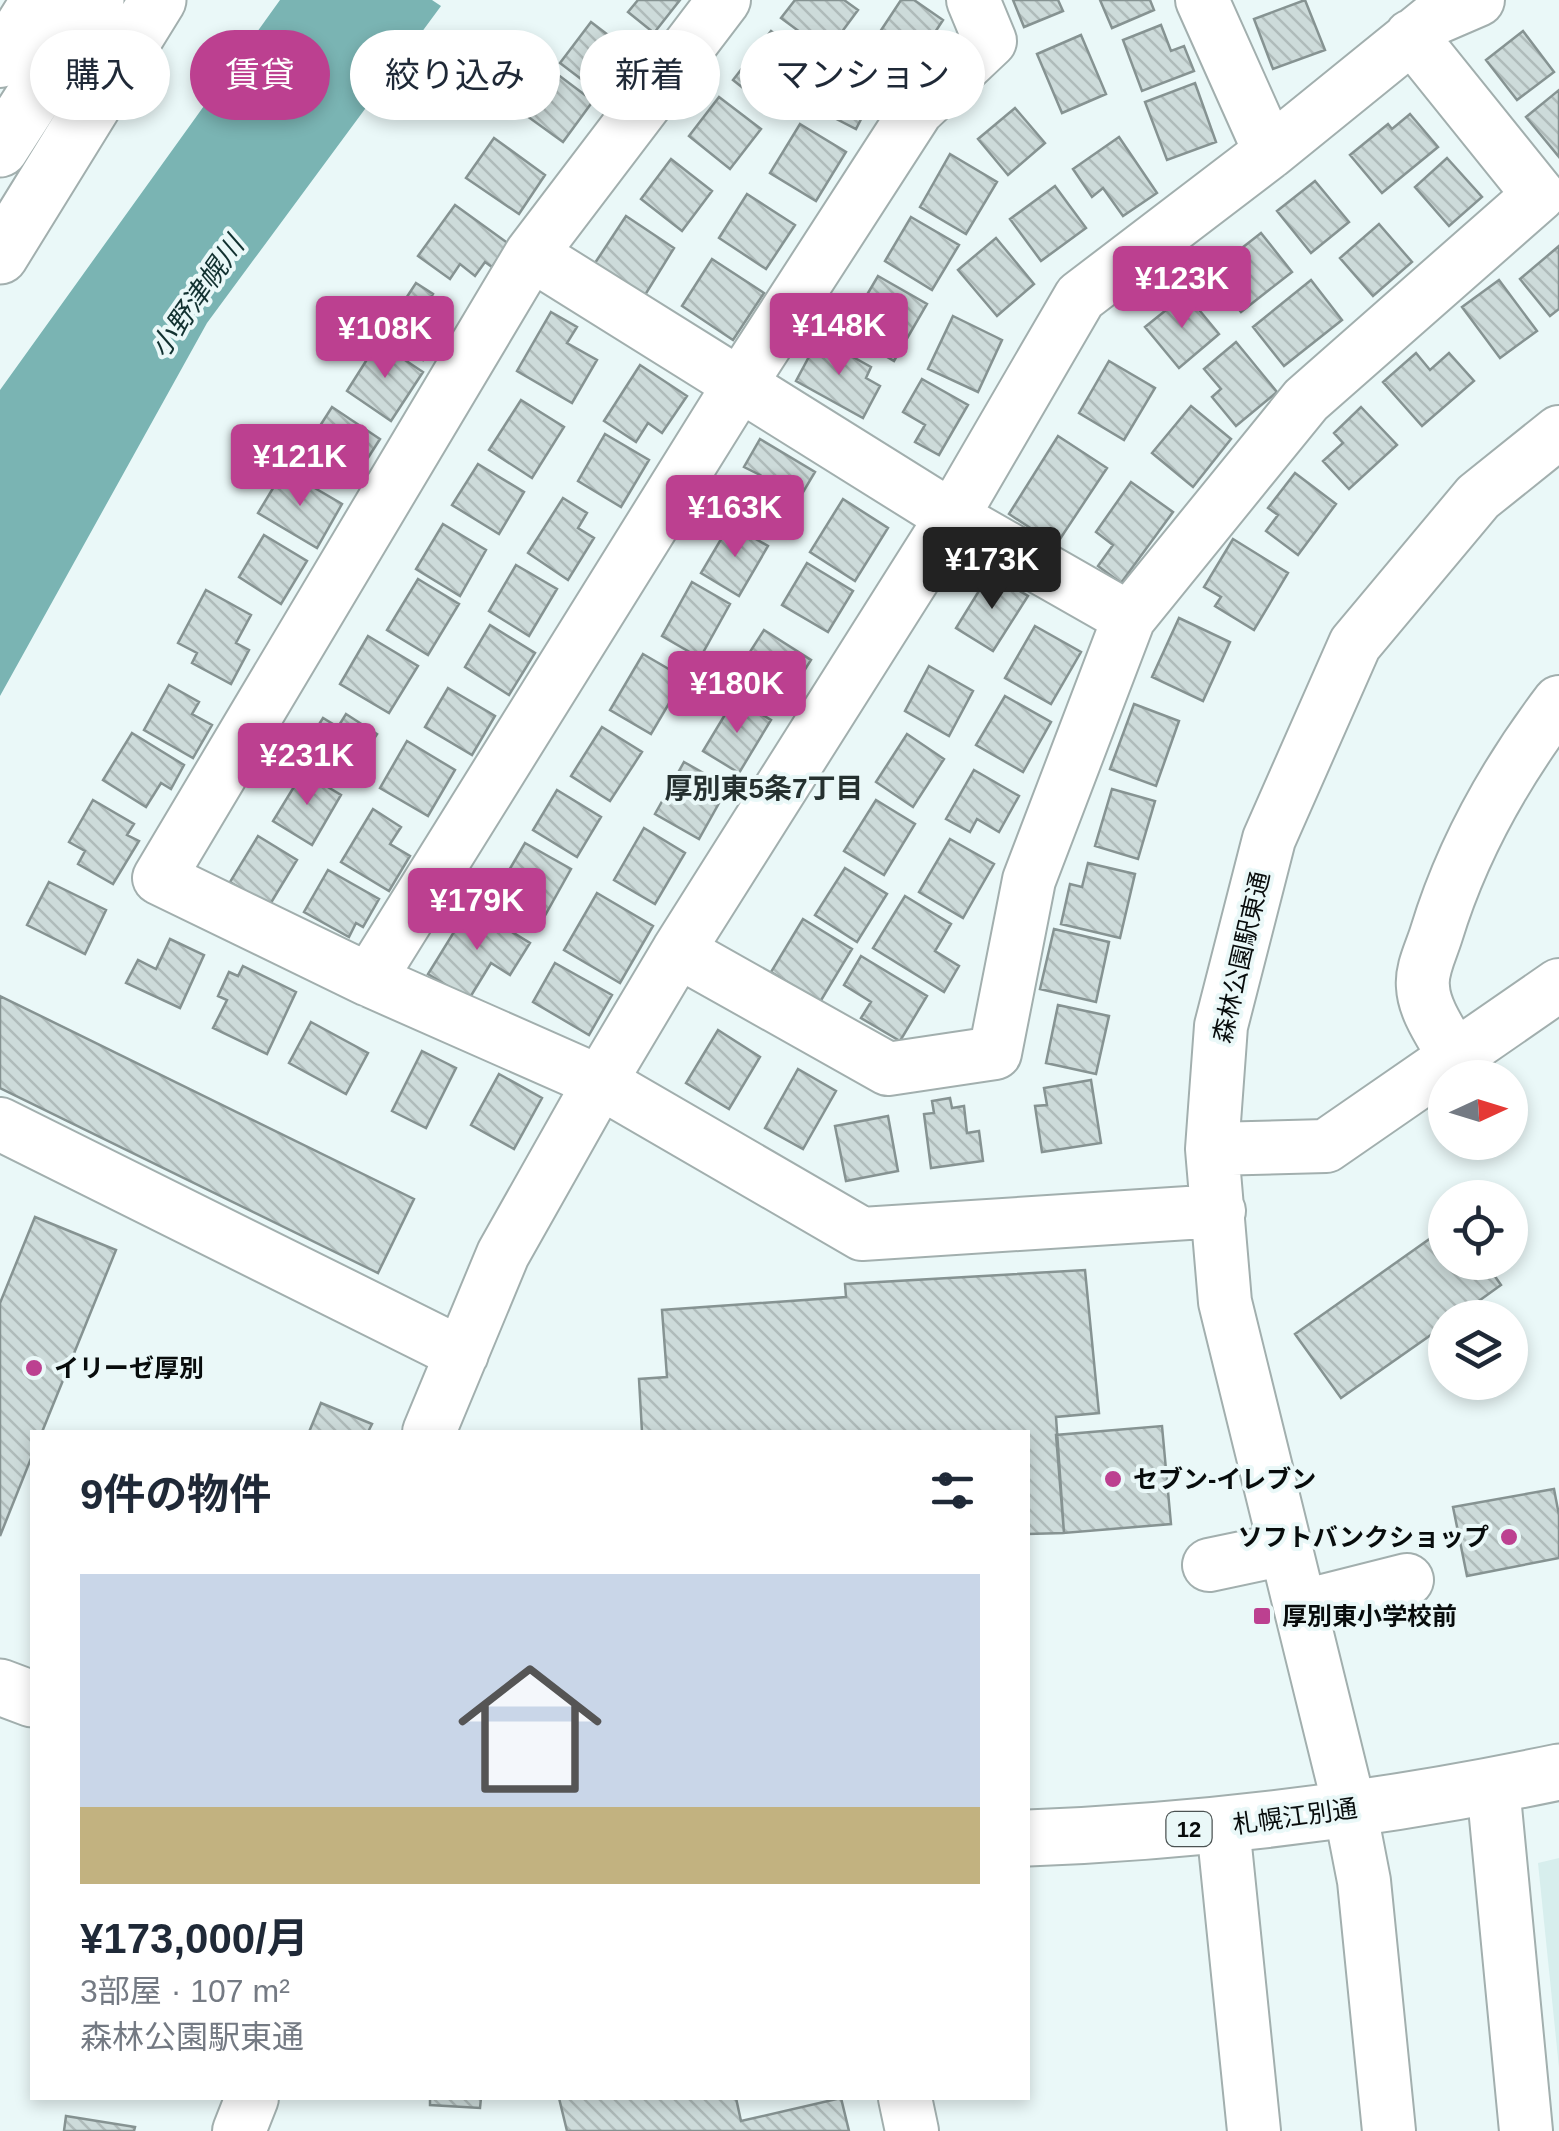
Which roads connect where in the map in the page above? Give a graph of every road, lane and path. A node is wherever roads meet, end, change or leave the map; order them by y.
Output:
1 (38, 0) edge
2 (96, 0) edge
3 (158, 0) edge
4 (724, 0) edge
5 (973, 0) edge
6 (1202, 0) edge
7 (1478, 0) edge
8 (1411, 36) junction
9 (0, 61) edge
10 (0, 149) edge
11 (1270, 152) junction
12 (531, 254) junction
13 (0, 256) edge
14 (740, 384) junction
15 (1559, 432) edge
16 (952, 517) junction
17 (1130, 618) junction
18 (1559, 702) edge
19 (678, 951) junction
20 (369, 980) junction
21 (1559, 985) edge
22 (1455, 1058) junction
23 (600, 1082) junction
24 (0, 1124) edge
25 (1212, 1149) junction
26 (1220, 1212) junction
27 (462, 1354) junction
28 (429, 1430) edge
29 (1285, 1549) junction
30 (1208, 1566) dead end
31 (1407, 1580) dead end
32 (1300, 1607) junction
33 (0, 1687) edge
34 (30, 1699) edge
35 (1559, 1772) edge
36 (1493, 1786) junction
37 (1350, 1809) junction
38 (1223, 1826) junction
39 (1030, 1838) edge
40 (251, 2100) edge
41 (905, 2100) edge
42 (239, 2131) edge
43 (912, 2131) edge
44 (1254, 2131) edge
45 (1389, 2131) edge
46 (1526, 2131) edge

1 - 9 street
2 - 10 main road
3 - 13 main road
4 - 12 street
5 - 14 street
6 - 11 street
7 - 8 street
8 - 11 street
8 - 17 street
11 - 16 street
12 - 14 street
12 - 20 street
14 - 16 street
14 - 20 street
15 - 25 street, 森林公園駅東通
16 - 17 street
16 - 19 street
17 - 19 street
18 - 22 street
19 - 23 street
20 - 23 street
21 - 22 street
22 - 25 street
23 - 26 street
23 - 27 street
24 - 27 street
25 - 26 street, 森林公園駅東通
26 - 29 street, 森林公園駅東通
27 - 28 street
29 - 30 street
29 - 32 street, 森林公園駅東通
31 - 32 street
32 - 37 street, 森林公園駅東通
33 - 34 main road
35 - 36 main road, 札幌江別通 / 12
36 - 37 main road, 札幌江別通 / 12
36 - 46 street
37 - 38 main road, 札幌江別通 / 12
37 - 45 street, 森林公園駅東通
38 - 39 main road, 札幌江別通 / 12
38 - 44 street
40 - 42 street
41 - 43 street

